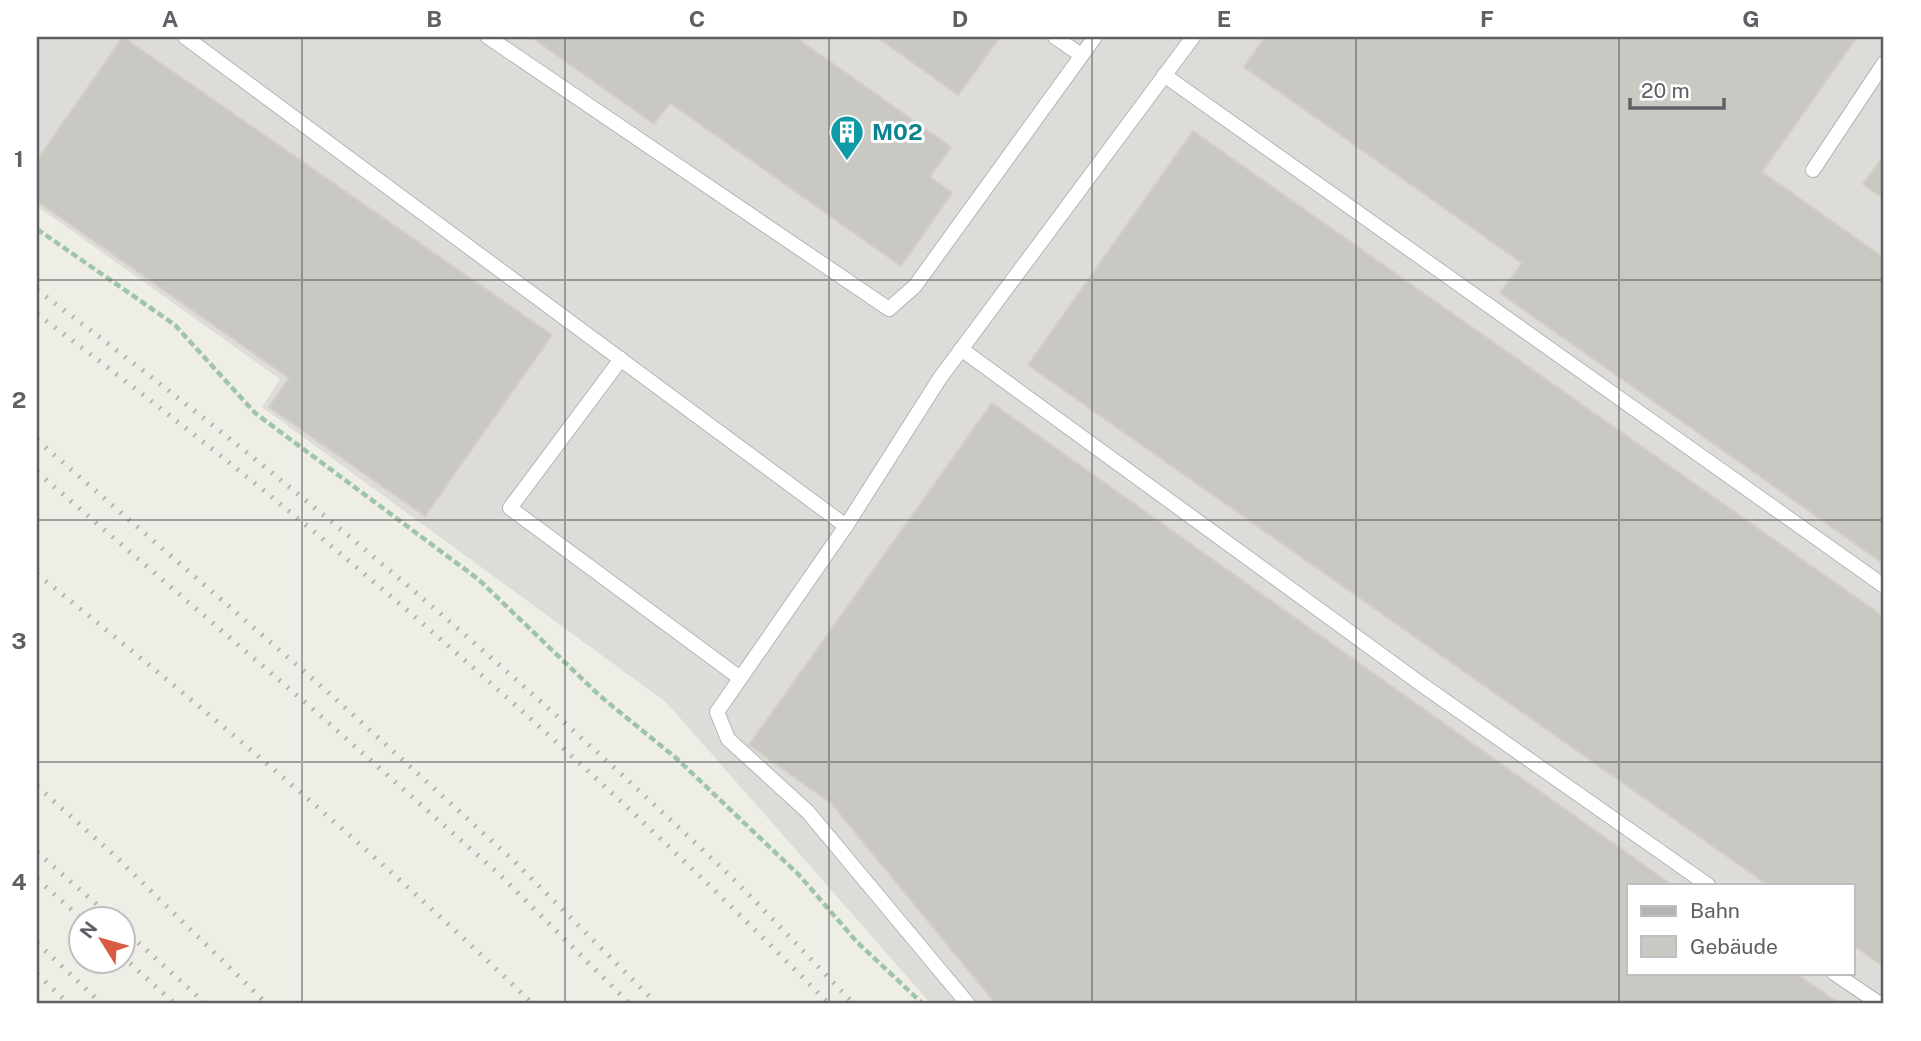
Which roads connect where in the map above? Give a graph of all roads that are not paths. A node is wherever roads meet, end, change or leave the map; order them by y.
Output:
1 (185, 37) edge
2 (488, 37) edge
3 (1055, 37) edge
4 (1094, 37) edge
5 (1193, 37) edge
6 (1081, 55) junction
7 (1884, 62) edge
8 (1164, 75) junction
9 (1812, 170) dead end
10 (961, 349) junction
11 (621, 359) junction
12 (846, 526) junction
13 (1884, 586) edge
14 (740, 678) junction
15 (1707, 884) edge
16 (1835, 974) edge
17 (968, 1004) edge
18 (1880, 1004) edge

1 - 11 lane
2 - 6 lane
3 - 6 lane
4 - 6 lane
5 - 8 lane
7 - 9 lane
8 - 10 lane
8 - 13 lane
10 - 12 lane
10 - 15 lane
11 - 12 lane
11 - 14 lane
12 - 14 lane
14 - 17 lane
16 - 18 lane

